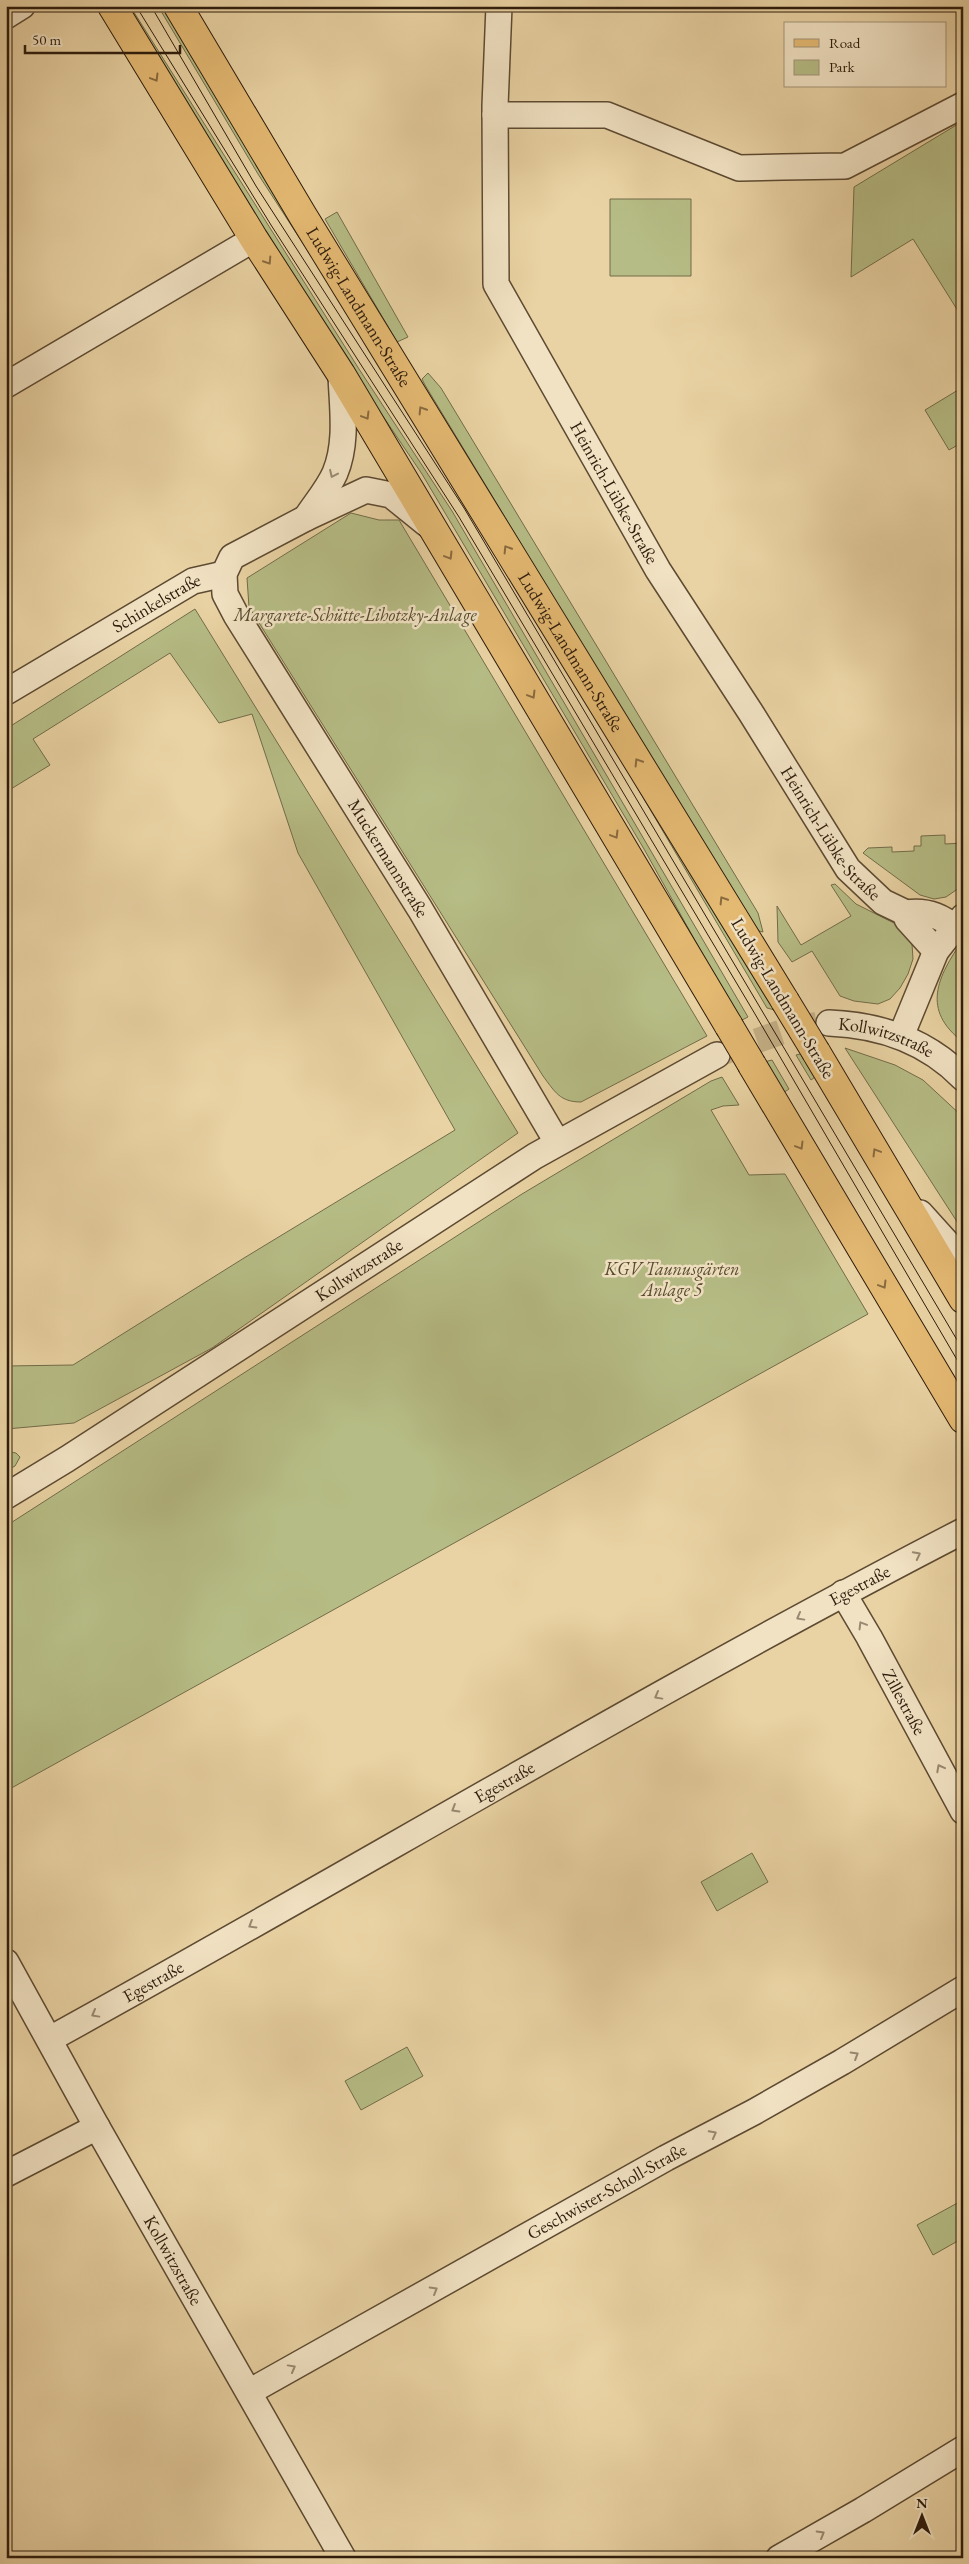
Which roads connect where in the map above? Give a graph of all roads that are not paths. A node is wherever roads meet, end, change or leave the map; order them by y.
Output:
1 (22, 6) edge
2 (112, 6) edge
3 (178, 6) edge
4 (499, 6) edge
5 (6, 16) edge
6 (963, 105) edge
7 (495, 114) junction
8 (254, 239) junction
9 (341, 374) junction
10 (6, 385) edge
11 (306, 518) junction
12 (433, 529) junction
13 (224, 574) junction
14 (6, 692) edge
15 (906, 913) junction
16 (959, 922) edge
17 (936, 952) junction
18 (829, 1023) tunnel mouth
19 (901, 1036) junction
20 (717, 1055) tunnel mouth
21 (963, 1078) edge
22 (557, 1142) junction
23 (902, 1194) junction
24 (963, 1255) edge
25 (963, 1300) edge
26 (963, 1419) edge
27 (6, 1496) edge
28 (963, 1531) edge
29 (843, 1593) junction
30 (963, 1811) edge
31 (6, 1962) edge
32 (963, 1989) edge
33 (50, 2038) junction
34 (97, 2127) junction
35 (6, 2174) edge
36 (249, 2392) junction
37 (963, 2448) edge
38 (343, 2558) edge
39 (779, 2558) edge

1 - 5 street
2 -> 8 main road
23 -> 3 main road, Ludwig-Landmann-Straße, bridge
4 - 7 street, Heinrich-Lübke-Straße
6 - 7 street
7 - 15 street, Heinrich-Lübke-Straße
8 -> 9 main road
8 - 10 street
9 -> 11 street, Schinkelstraße
9 -> 12 main road
11 - 12 street, Schinkelstraße
11 - 13 street, Schinkelstraße
12 -> 26 main road, bridge
13 - 14 street, Schinkelstraße
13 - 22 street, Muckermannstraße
15 - 16 street, Heinrich-Lübke-Straße
15 - 17 street, Heinrich-Lübke-Straße
16 - 17 street
17 - 19 street
18 - 19 street, Kollwitzstraße
19 - 21 street, Kollwitzstraße
20 - 22 street, Kollwitzstraße
22 - 27 street, Kollwitzstraße
23 - 24 street
23 - 25 main road, Ludwig-Landmann-Straße
29 -> 28 street, Egestraße
30 -> 29 street, Zillestraße
29 -> 33 street, Egestraße
31 - 33 street, Kollwitzstraße
36 -> 32 street, Geschwister-Scholl-Straße
33 - 34 street, Kollwitzstraße
34 - 35 street
34 - 36 street, Kollwitzstraße
36 - 38 street, Kollwitzstraße
39 -> 37 street

